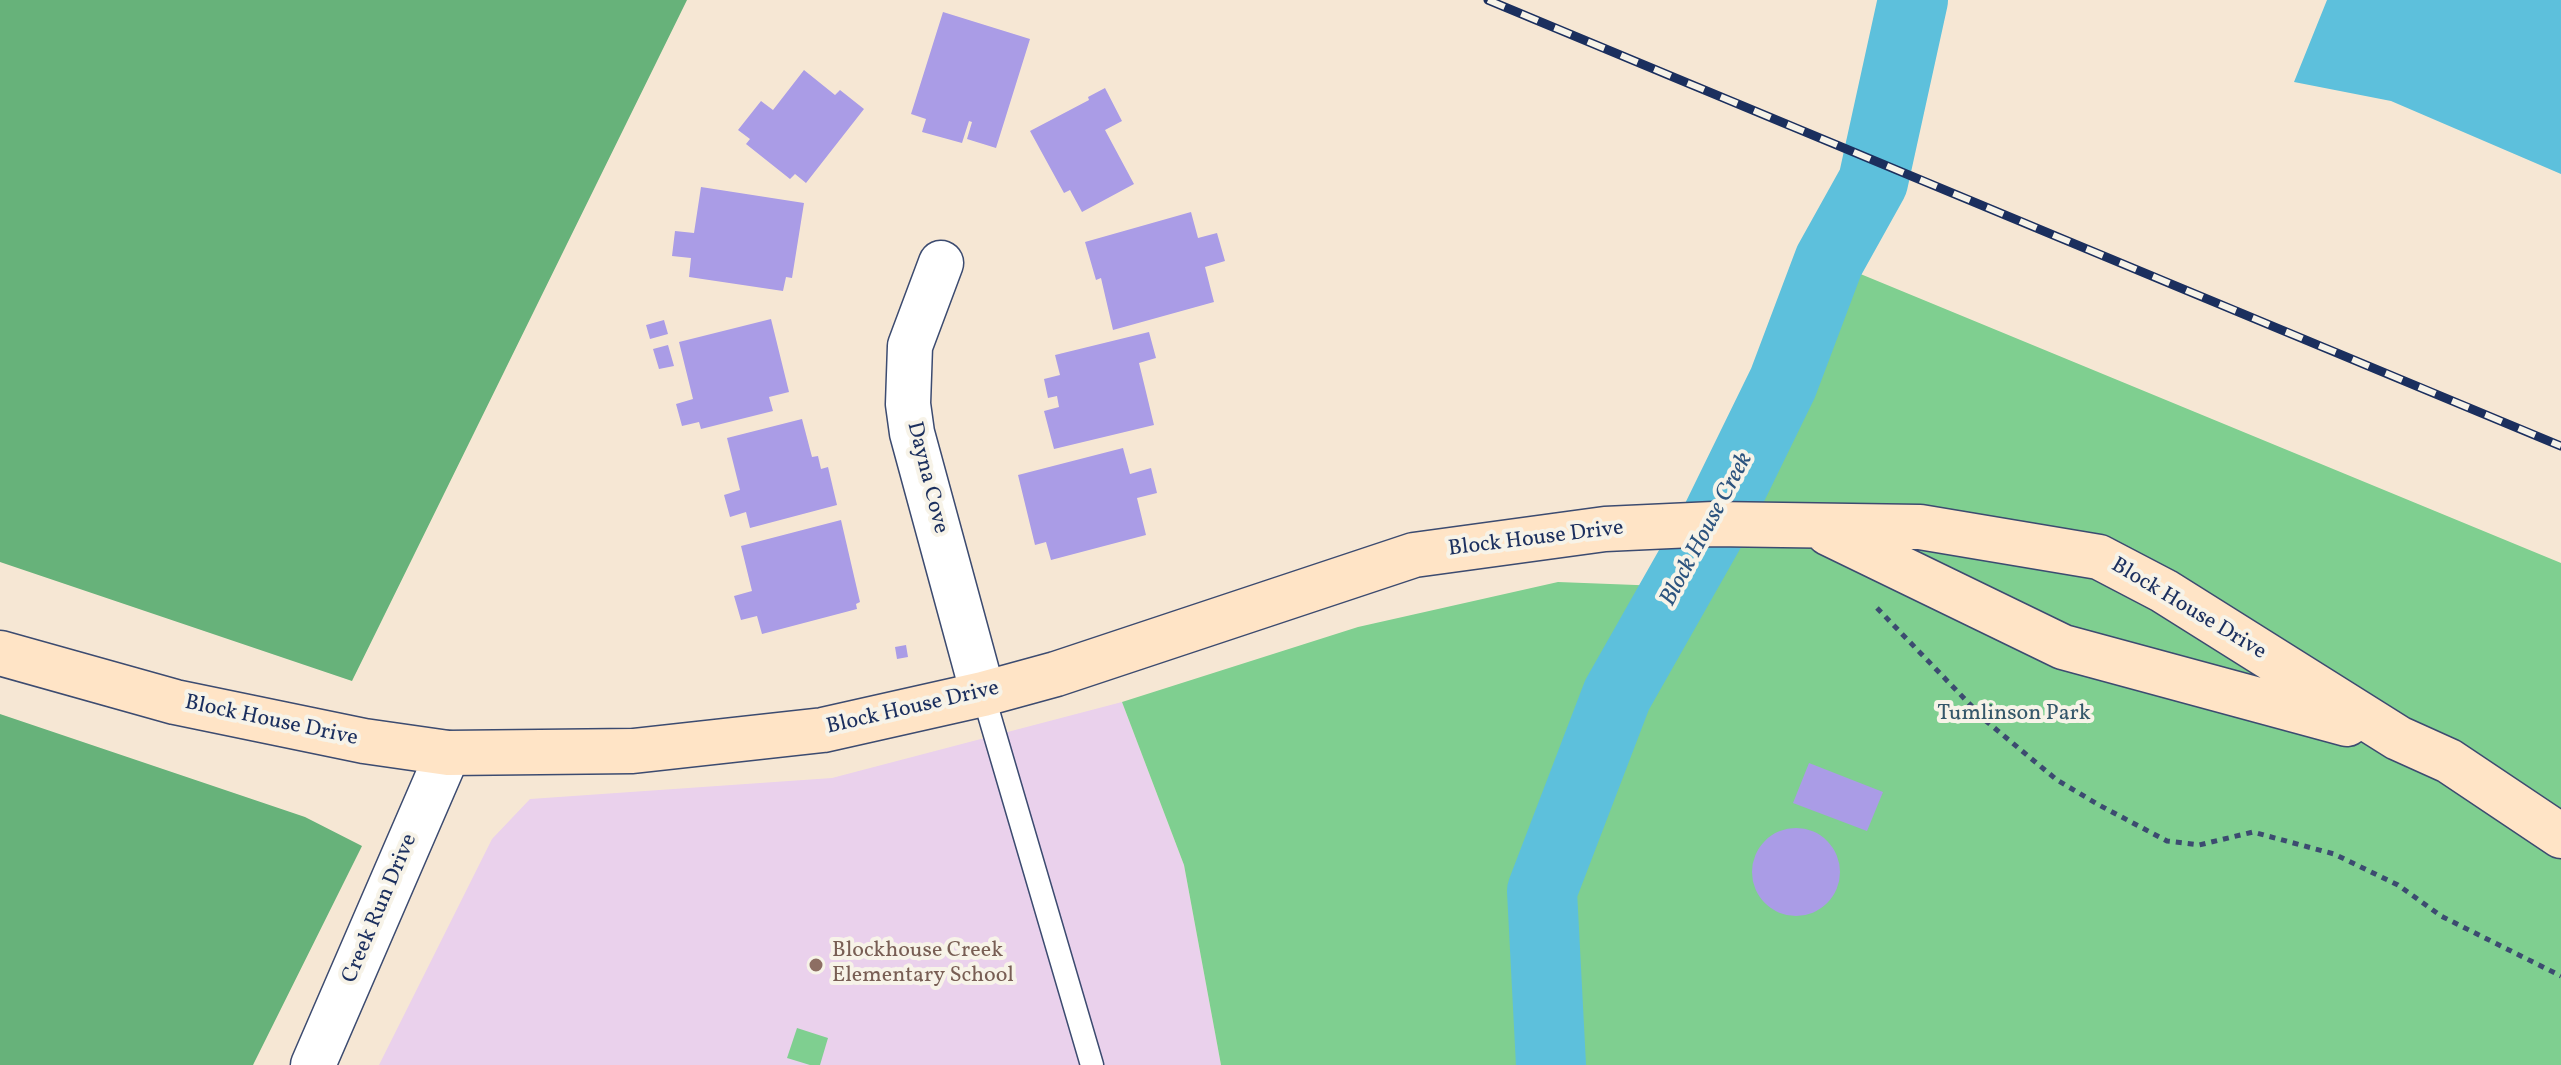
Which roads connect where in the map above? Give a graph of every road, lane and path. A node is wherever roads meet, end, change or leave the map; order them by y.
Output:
1 (941, 263) dead end
2 (1815, 527) junction
3 (1877, 608) dead end
4 (0, 653) edge
5 (983, 694) junction
6 (2398, 738) junction
7 (448, 753) junction
8 (2561, 836) edge
9 (2561, 976) edge
10 (323, 1057) edge
11 (1092, 1065) edge

1 - 5 street, Dayna Cove
2 - 5 street, Block House Drive
2 - 6 street, Block House Drive
2 - 6 street, Block House Drive
3 - 9 path
4 - 7 street, Block House Drive
5 - 7 street, Block House Drive
5 - 11 lane
6 - 8 street, Block House Drive
7 - 10 street, Creek Run Drive

